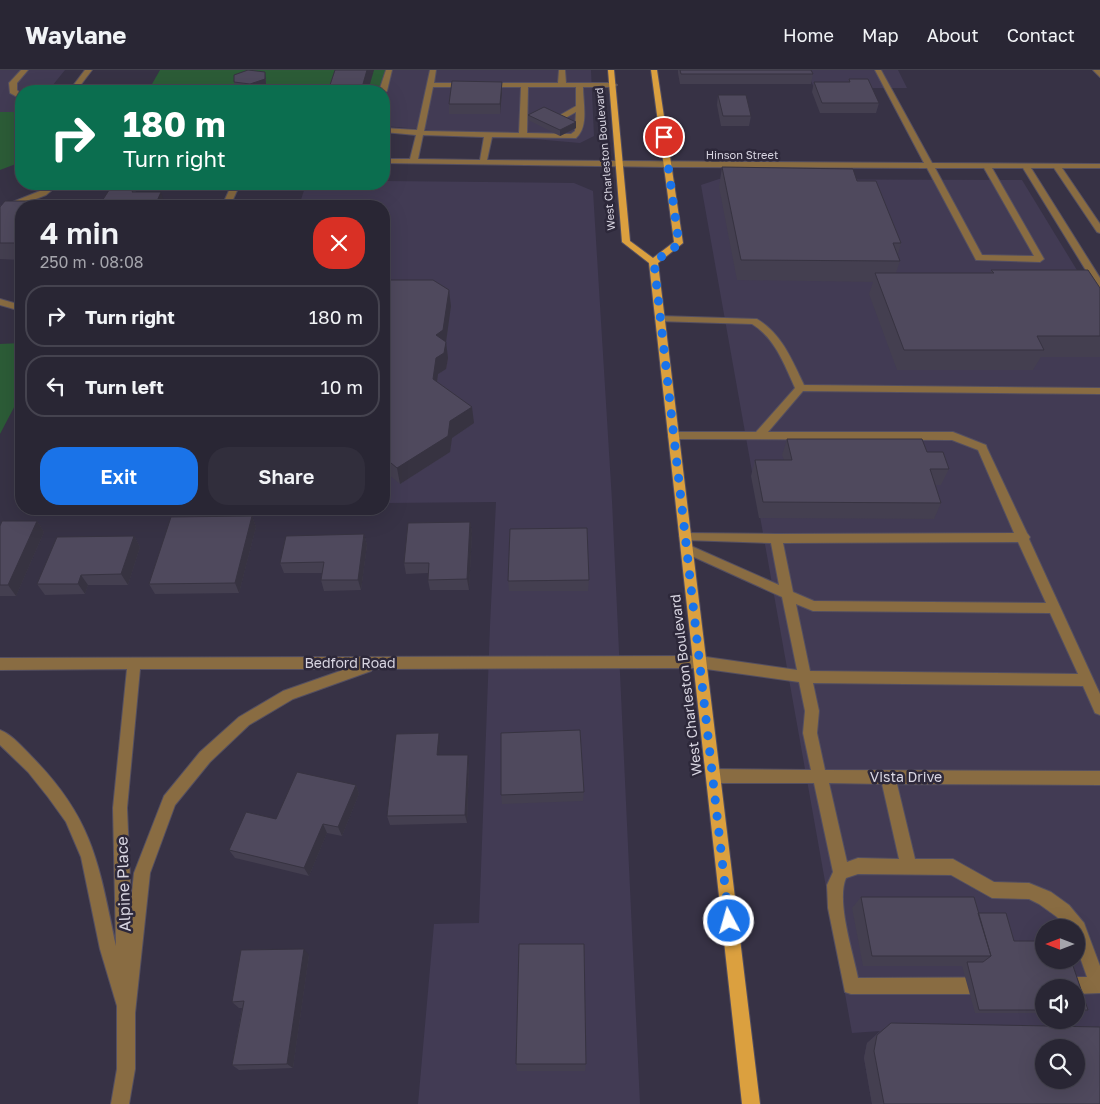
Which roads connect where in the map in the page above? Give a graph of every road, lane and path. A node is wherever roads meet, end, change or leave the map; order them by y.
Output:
1 (25, 70) edge
2 (89, 70) edge
3 (388, 70) edge
4 (433, 70) edge
5 (562, 70) edge
6 (611, 70) edge
7 (648, 70) edge
8 (878, 70) edge
9 (1096, 70) edge
10 (655, 74) edge
11 (1100, 75) edge
12 (77, 85) edge
13 (384, 85) edge
14 (430, 85) junction
15 (525, 85) junction
16 (562, 85) junction
17 (579, 85) junction
18 (613, 85) junction
19 (15, 93) edge
20 (579, 107) junction
21 (557, 119) edge
22 (390, 130) edge
23 (420, 133) junction
24 (488, 135) junction
25 (524, 135) junction
26 (390, 161) edge
27 (414, 161) junction
28 (483, 163) junction
29 (619, 165) junction
30 (667, 166) junction
31 (931, 166) junction
32 (987, 166) junction
33 (1026, 166) junction
34 (1056, 166) junction
35 (1100, 166) edge
36 (47, 190) edge
37 (25, 200) edge
38 (15, 204) edge
39 (0, 210) edge
40 (1100, 230) edge
41 (654, 262) junction
42 (1100, 285) edge
43 (0, 302) edge
44 (15, 306) edge
45 (660, 319) junction
46 (800, 388) junction
47 (1100, 391) edge
48 (673, 436) junction
49 (759, 436) junction
50 (1024, 538) junction
51 (776, 539) junction
52 (686, 543) junction
53 (788, 594) junction
54 (1055, 608) junction
55 (699, 662) junction
56 (377, 663) junction
57 (0, 664) edge
58 (134, 664) junction
59 (804, 678) junction
60 (1087, 680) junction
61 (1100, 709) edge
62 (0, 736) edge
63 (712, 776) junction
64 (820, 777) junction
65 (888, 777) junction
66 (1100, 778) edge
67 (910, 867) junction
68 (841, 872) junction
69 (127, 1011) junction
70 (120, 1104) edge
71 (751, 1104) edge

1 - 19 street
2 - 12 street
3 - 13 street
4 - 14 street
5 - 16 street
6 - 18 main road, West Charleston Boulevard
7 - 10 main road
8 - 31 street
9 - 11 street
10 - 30 main road
14 - 15 street
14 - 23 street
15 - 16 street
15 - 25 street
16 - 17 street
17 - 18 street
17 - 20 street
18 - 29 main road, West Charleston Boulevard
20 - 21 street
20 - 25 street
22 - 23 street
23 - 24 street
23 - 27 street
24 - 25 street
24 - 28 street
26 - 27 street, Hinson Street
27 - 28 street, Hinson Street
28 - 29 street, Hinson Street
29 - 30 street, Hinson Street
29 - 41 main road, West Charleston Boulevard
30 - 31 street, Hinson Street
30 - 41 main road
31 - 32 street, Hinson Street
31 - 32 street
32 - 33 street, Hinson Street
33 - 34 street, Hinson Street
33 - 42 street
34 - 35 street, Hinson Street
34 - 40 street
36 - 37 street
38 - 39 street
41 - 45 main road, West Charleston Boulevard
43 - 44 street
45 - 46 street
45 - 48 main road, West Charleston Boulevard
46 - 47 street
46 - 49 street
48 - 49 street
48 - 52 main road, West Charleston Boulevard
49 - 50 street
50 - 51 street
50 - 54 street
51 - 52 street
51 - 53 street
52 - 53 street
52 - 55 main road, West Charleston Boulevard
53 - 54 street
53 - 59 street
54 - 60 street
55 - 56 street, Bedford Road
55 - 59 street, Bedford Road
55 - 63 main road, West Charleston Boulevard
56 - 58 street, Bedford Road
56 - 69 street
57 - 58 street, Bedford Road
58 - 69 street, Alpine Place
59 - 60 street, Bedford Road
59 - 64 street
60 - 61 street
62 - 69 street
63 - 64 street, Vista Drive
63 - 71 main road, West Charleston Boulevard
64 - 65 street, Vista Drive
64 - 68 street
65 - 66 street, Vista Drive
65 - 67 street
67 - 68 street
67 - 68 street
69 - 70 street, Alpine Place

